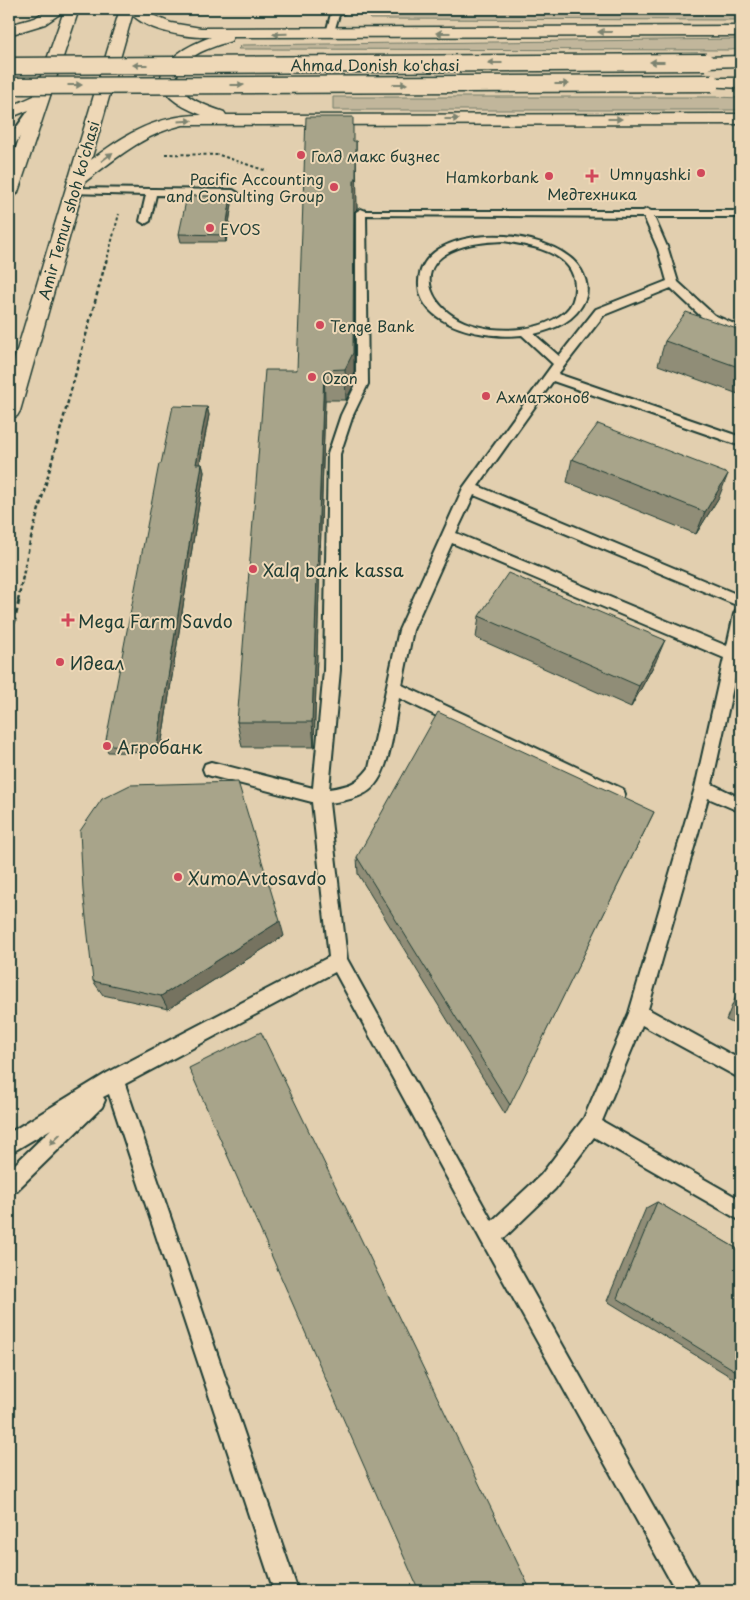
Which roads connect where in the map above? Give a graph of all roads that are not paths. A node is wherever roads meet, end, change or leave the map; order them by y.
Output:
1 (58, 9) edge
2 (72, 9) edge
3 (127, 9) edge
4 (135, 9) edge
5 (347, 9) edge
6 (9, 30) edge
7 (741, 32) edge
8 (249, 34) junction
9 (330, 34) junction
10 (741, 61) edge
11 (9, 66) edge
12 (741, 83) edge
13 (9, 86) edge
14 (41, 99) junction
15 (9, 112) edge
16 (250, 119) junction
17 (741, 119) edge
18 (9, 145) edge
19 (75, 186) junction
20 (9, 192) edge
21 (152, 192) junction
22 (233, 193) dead end
23 (647, 212) junction
24 (741, 214) edge
25 (145, 221) dead end
26 (673, 283) junction
27 (741, 331) edge
28 (525, 332) junction
29 (28, 345) junction
30 (9, 358) edge
31 (560, 364) junction
32 (550, 376) junction
33 (9, 411) edge
34 (741, 442) edge
35 (470, 488) junction
36 (449, 536) junction
37 (741, 602) edge
38 (741, 614) edge
39 (733, 655) junction
40 (394, 688) junction
41 (211, 769) dead end
42 (703, 788) junction
43 (617, 794) edge
44 (320, 797) junction
45 (741, 805) edge
46 (338, 961) junction
47 (638, 1013) junction
48 (741, 1070) edge
49 (114, 1080) junction
50 (591, 1125) junction
51 (9, 1144) edge
52 (9, 1184) edge
53 (741, 1211) edge
54 (490, 1238) junction
55 (286, 1591) edge
56 (688, 1591) edge

1 - 6 main road
2 - 14 main road
3 - 19 main road, Amir Temur shoh ko'chasi
4 - 8 main road, Ahmad Donish ko'chasi
5 - 9 lane
7 -> 9 main road, Ahmad Donish ko'chasi
9 -> 8 main road, Ahmad Donish ko'chasi
8 - 16 main road
10 -> 11 main road, Ahmad Donish ko'chasi, bridge
13 -> 12 main road, Ahmad Donish ko'chasi, bridge
14 - 15 main road
14 - 18 lane
14 - 20 main road
16 -> 17 main road
19 -> 16 main road
19 - 21 lane
19 - 29 main road, Amir Temur shoh ko'chasi
21 - 22 lane
21 - 25 lane
23 - 24 lane
23 - 26 lane
23 - 44 lane
26 - 27 lane
26 - 31 lane
28 - 28 lane
28 - 31 lane
29 - 30 main road
29 - 33 main road, Amir Temur shoh ko'chasi
31 - 32 lane
32 - 34 lane
32 - 35 lane
35 - 36 lane
35 - 37 lane
36 - 39 lane
36 - 40 lane
38 - 39 lane
39 - 42 lane
40 - 43 lane
40 - 44 lane
41 - 44 lane
42 - 45 lane
42 - 47 lane
44 - 46 lane
46 - 49 lane
46 - 54 lane
47 - 48 lane
47 - 50 lane
49 - 51 lane
49 -> 52 lane
49 - 55 lane
50 - 53 lane
50 - 54 lane
54 - 56 lane

